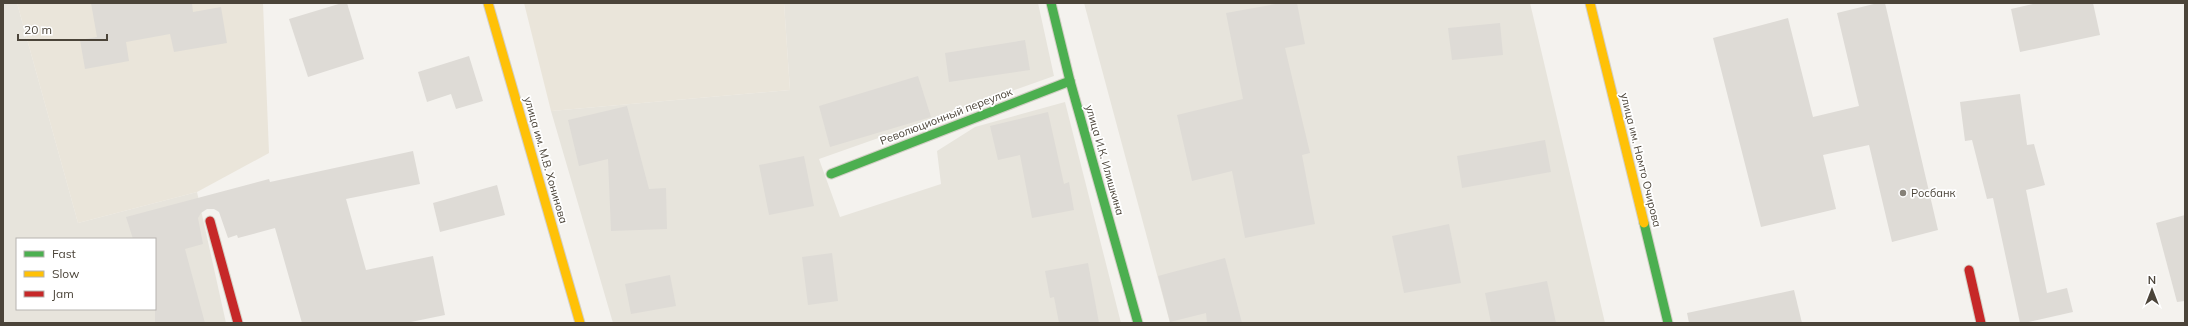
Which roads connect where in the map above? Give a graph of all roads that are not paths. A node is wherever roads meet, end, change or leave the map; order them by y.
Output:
1 (488, 3) edge
2 (1051, 3) edge
3 (1590, 3) edge
4 (1070, 81) junction
5 (831, 174) dead end
6 (210, 222) dead end
7 (1970, 270) dead end
8 (238, 323) edge
9 (580, 323) edge
10 (1138, 323) edge
11 (1668, 323) edge
12 (1981, 323) edge

1 - 9 street, улица им. М.В. Хонинова
2 - 4 street, улица И.К. Илишкина
3 - 11 street, улица им. Номто Очирова
4 - 5 street, Революционный переулок
4 - 10 street, улица И.К. Илишкина
6 - 8 street
7 - 12 street

